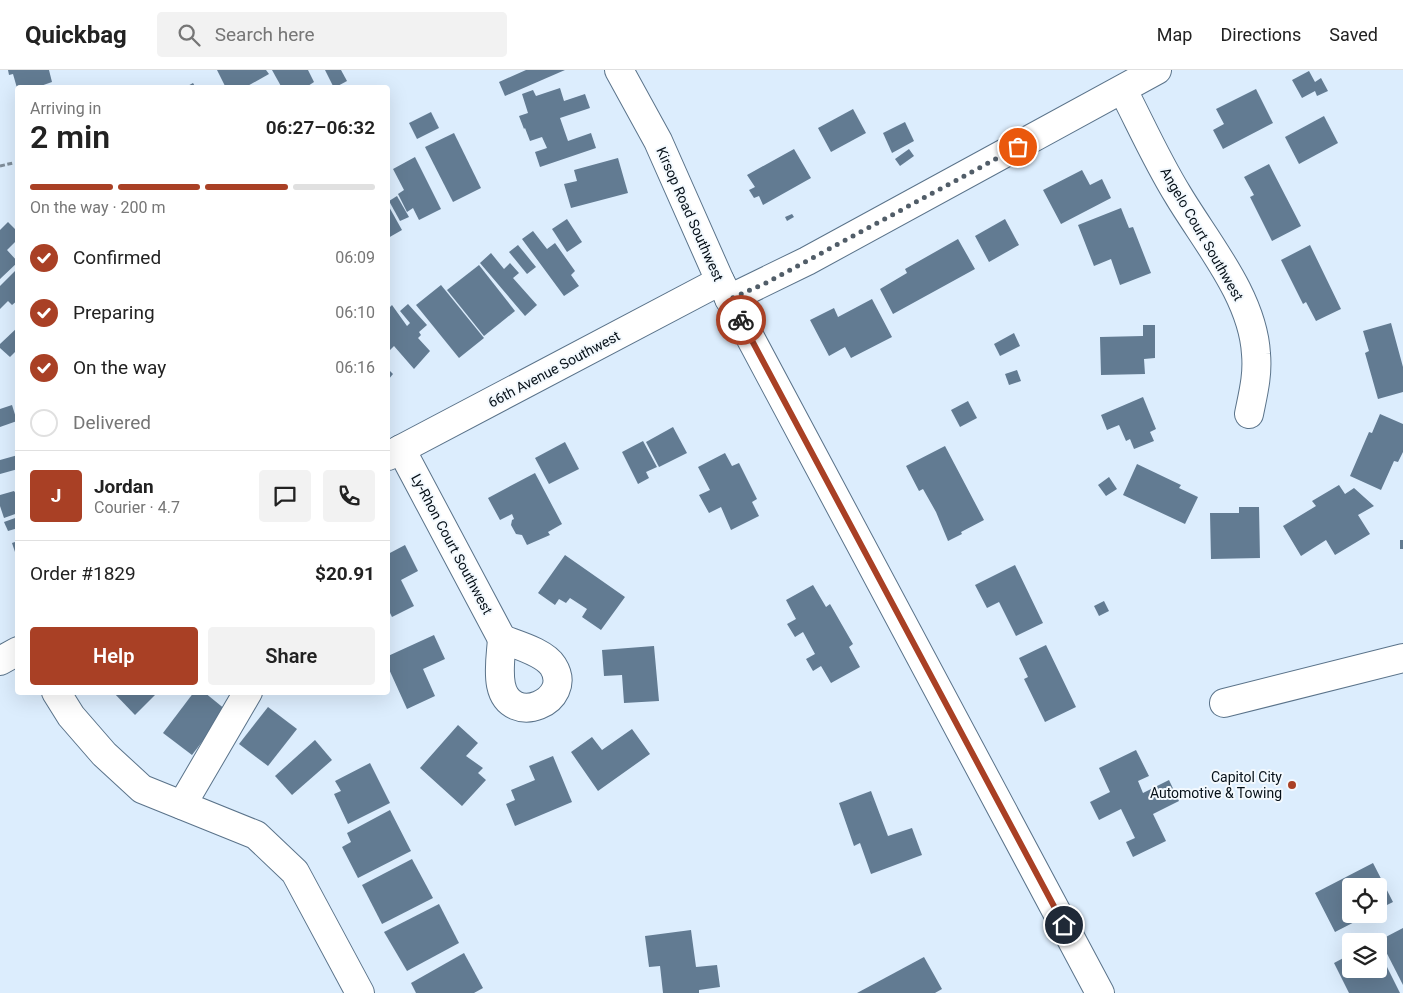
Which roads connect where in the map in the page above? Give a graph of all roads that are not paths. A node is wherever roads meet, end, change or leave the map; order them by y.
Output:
1 (619, 70) edge
2 (1157, 70) edge
3 (1123, 90) junction
4 (725, 290) junction
5 (1249, 414) dead end
6 (394, 452) edge
7 (502, 638) dead end
8 (15, 652) edge
9 (1403, 658) edge
10 (0, 660) edge
11 (58, 695) edge
12 (246, 695) edge
13 (1224, 703) dead end
14 (182, 805) junction
15 (360, 993) edge
16 (1100, 993) edge

1 - 4 street, Kirsop Road Southwest
2 - 3 street, 66th Avenue Southwest
3 - 4 street, 66th Avenue Southwest
3 - 5 street, Angelo Court Southwest
4 - 6 street, 66th Avenue Southwest
4 - 16 street, Kirsop Road Southwest
6 - 7 street, Ly-Rhon Court Southwest
8 - 10 street
9 - 13 street
11 - 14 street
12 - 14 street
14 - 15 street

